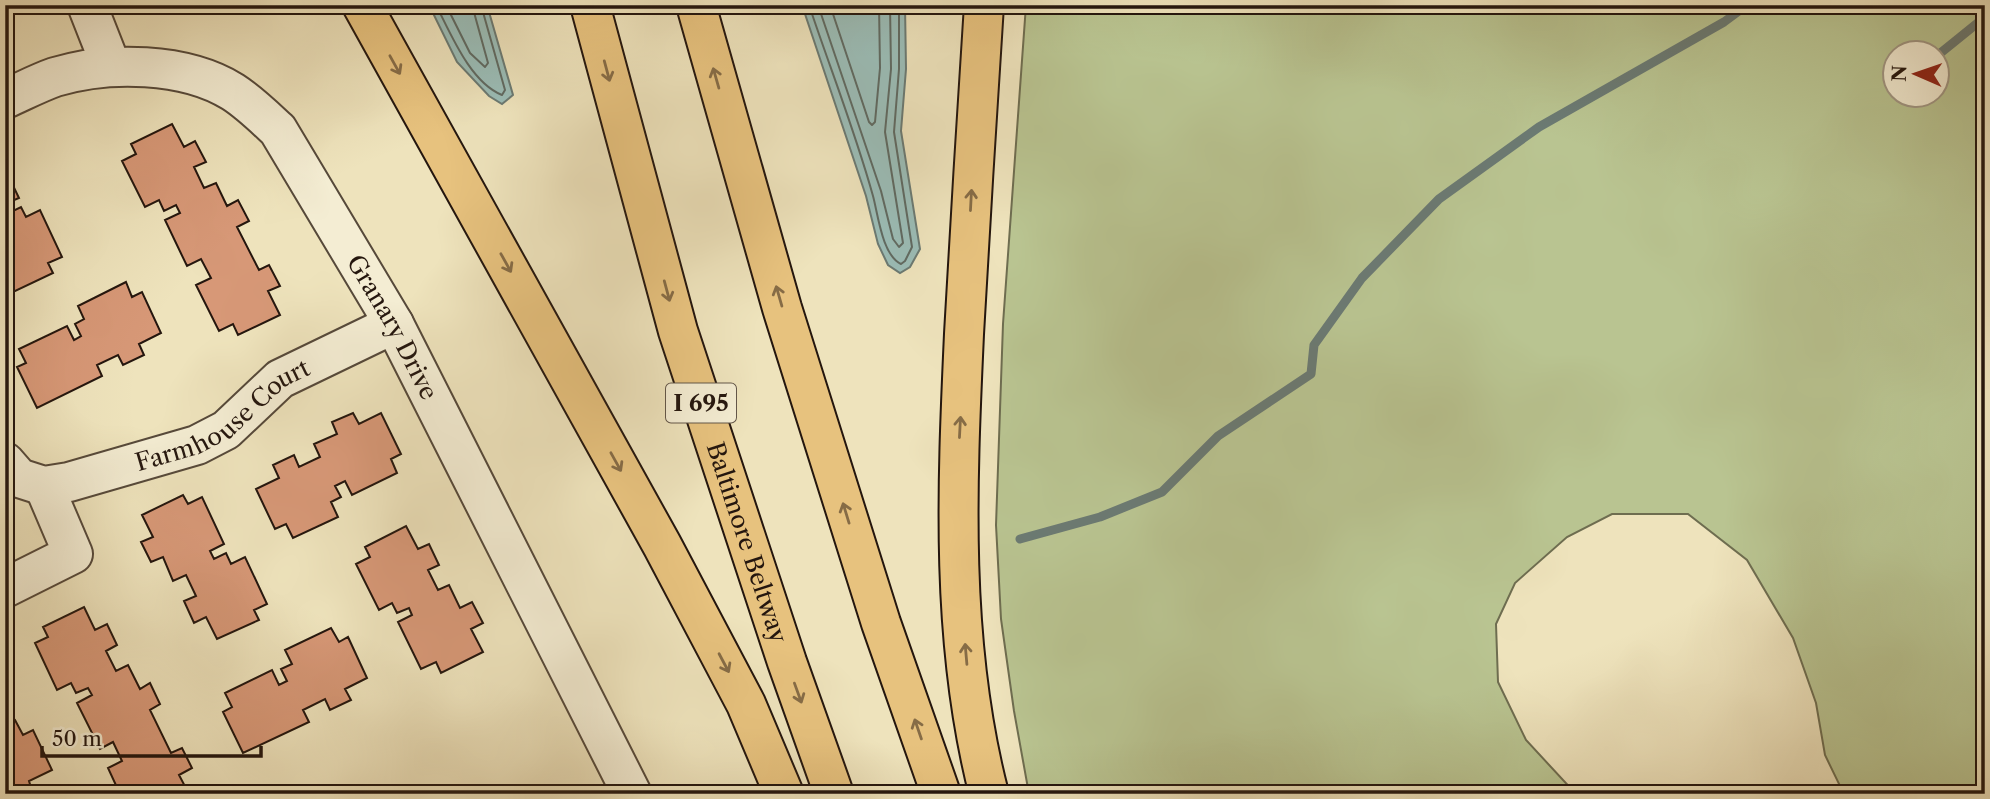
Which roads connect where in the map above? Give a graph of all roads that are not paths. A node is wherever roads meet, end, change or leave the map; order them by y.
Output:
1 (87, 5) edge
2 (362, 5) edge
3 (590, 5) edge
4 (696, 5) edge
5 (984, 5) edge
6 (111, 66) junction
7 (5, 99) edge
8 (394, 324) junction
9 (5, 462) edge
10 (44, 486) junction
11 (5, 588) edge
12 (632, 794) edge
13 (784, 794) edge
14 (834, 794) edge
15 (941, 794) edge
16 (989, 794) edge

1 - 6 street
2 -> 13 highway
3 -> 14 highway, Baltimore Beltway / I 695
15 -> 4 highway
16 -> 5 highway
6 - 7 street, Granary Drive
6 - 8 street, Granary Drive
8 - 10 street, Farmhouse Court
8 - 12 street, Granary Drive
9 - 10 street
10 - 11 street

